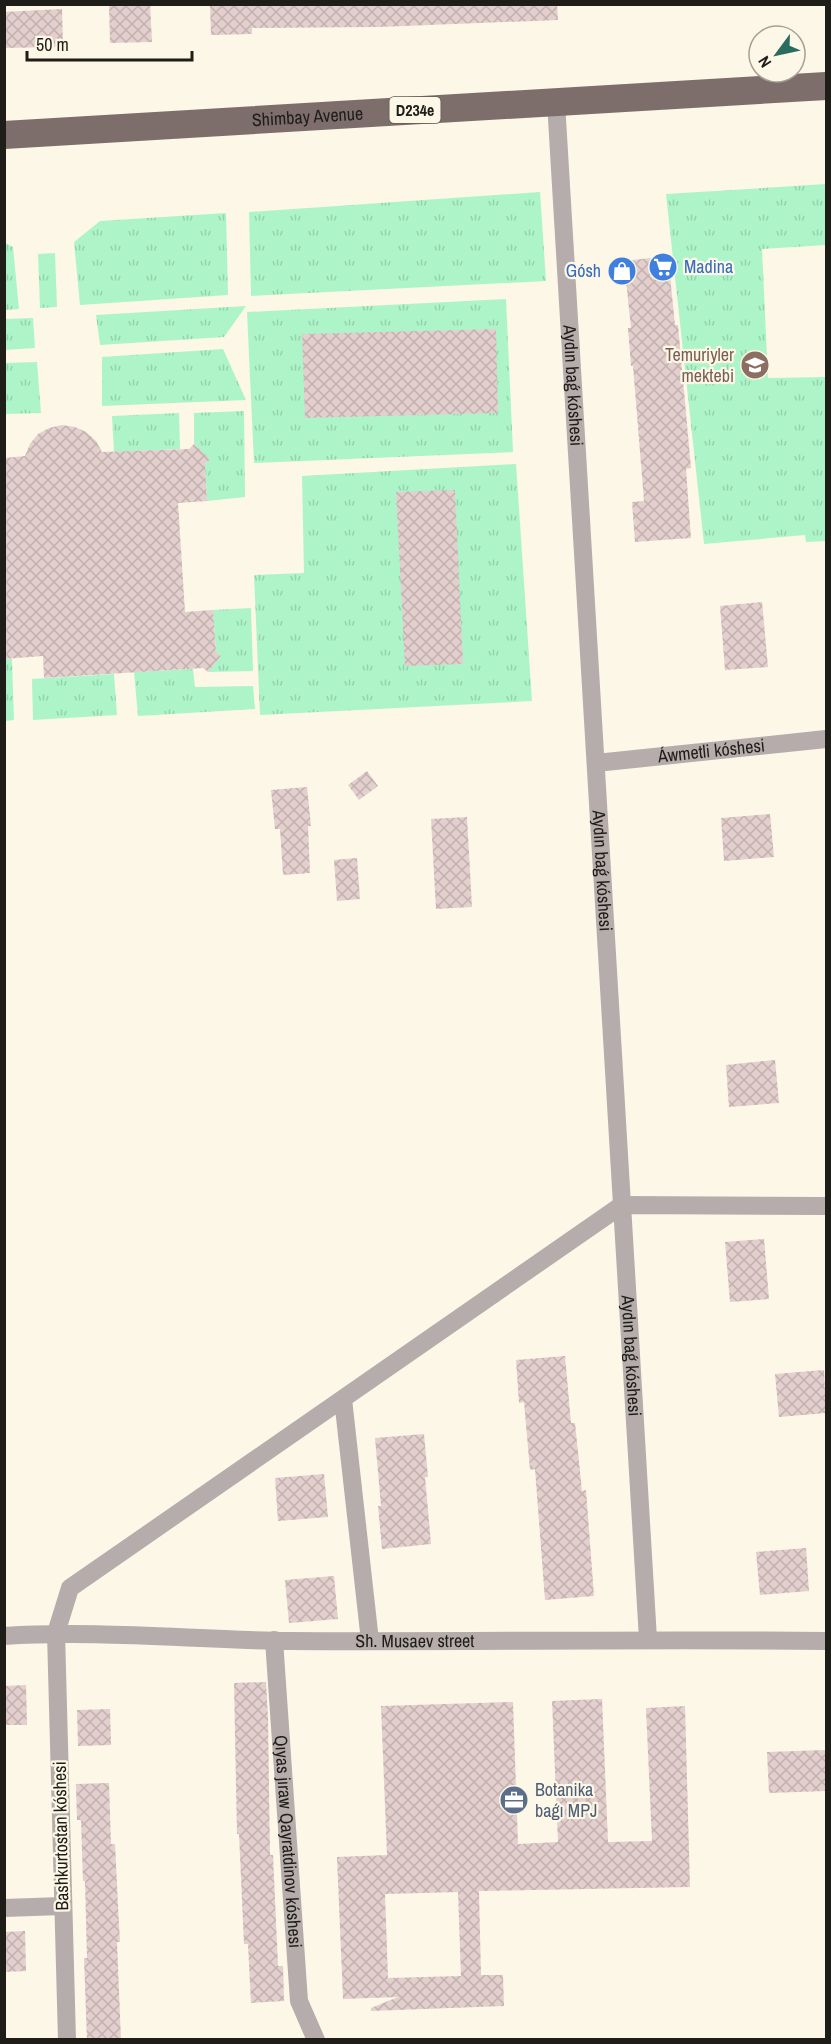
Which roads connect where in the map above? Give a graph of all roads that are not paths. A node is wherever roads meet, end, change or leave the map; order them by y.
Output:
1 (826, 86) edge
2 (556, 102) junction
3 (4, 135) edge
4 (826, 739) edge
5 (596, 763) junction
6 (622, 1205) junction
7 (826, 1206) edge
8 (343, 1399) junction
9 (56, 1633) junction
10 (4, 1636) edge
11 (648, 1639) junction
12 (274, 1640) junction
13 (370, 1641) junction
14 (826, 1641) edge
15 (62, 1906) junction
16 (4, 1908) edge
17 (67, 2040) edge
18 (316, 2040) edge

1 - 2 main road, Shimbay Avenue / D234e
2 - 3 main road, Shimbay Avenue / D234e
2 - 5 street, Aydın baǵ kóshesi
4 - 5 street, Áwmetli kóshesi
5 - 6 street, Aydın baǵ kóshesi
6 - 7 street
6 - 8 street, Bashkurtostan kóshesi
6 - 11 street, Aydın baǵ kóshesi
8 - 9 street, Bashkurtostan kóshesi
8 - 13 street
9 - 10 street, Sh. Musaev street
9 - 12 street, Sh. Musaev street
9 - 15 street, Bashkurtostan kóshesi
11 - 13 street, Sh. Musaev street
11 - 14 street, Sh. Musaev street
12 - 13 street, Sh. Musaev street
12 - 18 street, Qıyas jıraw Qayratdinov kóshesi
15 - 16 street
15 - 17 street, Bashkurtostan kóshesi

